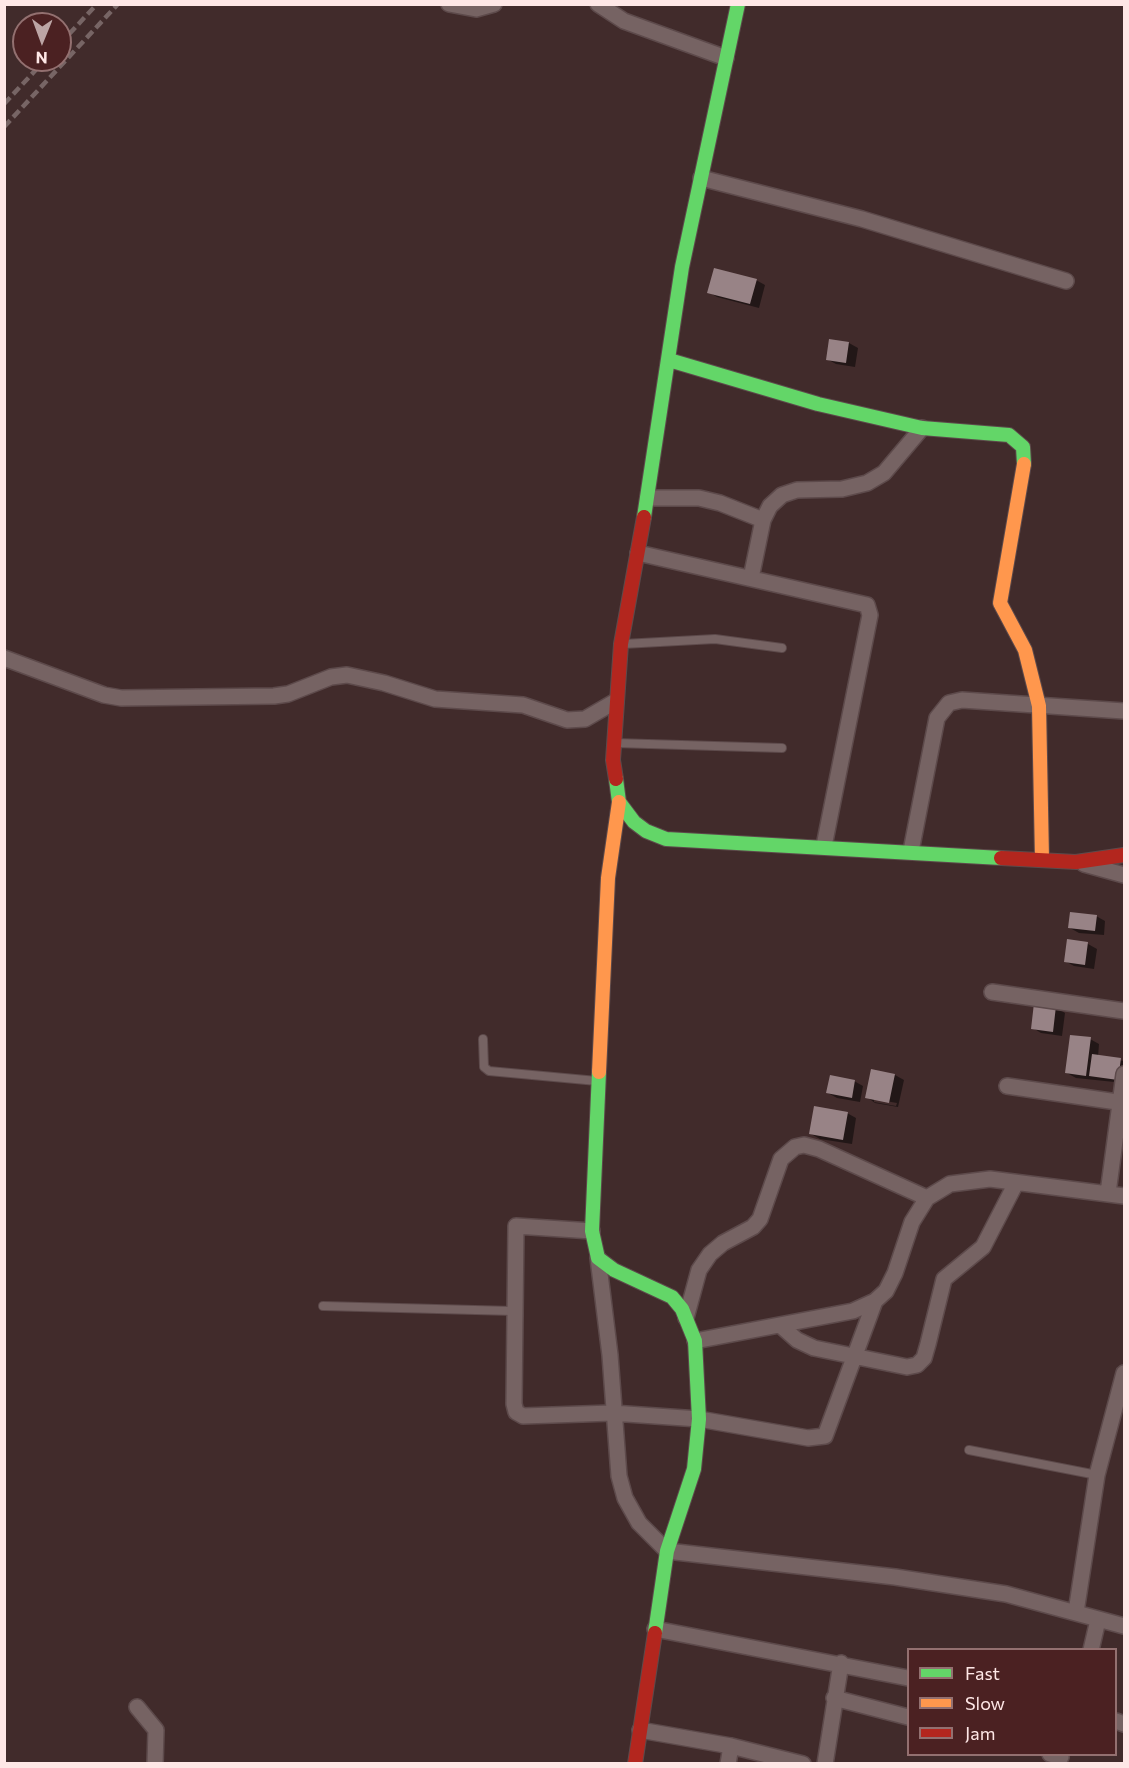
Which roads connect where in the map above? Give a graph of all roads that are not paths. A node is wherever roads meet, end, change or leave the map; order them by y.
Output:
1 (449, 4) edge
2 (494, 4) edge
3 (598, 4) edge
4 (738, 4) edge
5 (726, 58) junction
6 (701, 178) junction
7 (1066, 281) dead end
8 (669, 360) junction
9 (922, 428) junction
10 (648, 498) junction
11 (763, 520) junction
12 (638, 553) junction
13 (751, 578) junction
14 (621, 644) junction
15 (782, 648) dead end
16 (4, 658) edge
17 (616, 701) junction
18 (1039, 706) junction
19 (1125, 711) edge
20 (614, 743) junction
21 (782, 748) dead end
22 (619, 802) junction
23 (824, 846) junction
24 (912, 851) junction
25 (1125, 855) edge
26 (1042, 859) junction
27 (1076, 862) junction
28 (1125, 875) edge
29 (992, 992) dead end
30 (1125, 1011) edge
31 (483, 1039) dead end
32 (1125, 1074) edge
33 (598, 1081) junction
34 (1007, 1086) dead end
35 (1123, 1102) edge
36 (1016, 1183) junction
37 (1108, 1193) junction
38 (1125, 1196) edge
39 (927, 1198) junction
40 (592, 1231) junction
41 (598, 1258) junction
42 (875, 1301) junction
43 (323, 1306) dead end
44 (513, 1311) junction
45 (686, 1318) junction
46 (780, 1325) junction
47 (695, 1341) junction
48 (856, 1356) junction
49 (1125, 1373) edge
50 (612, 1413) junction
51 (699, 1419) junction
52 (969, 1450) dead end
53 (1097, 1475) junction
54 (667, 1551) junction
55 (1076, 1612) junction
56 (1098, 1620) junction
57 (1125, 1626) edge
58 (656, 1629) junction
59 (1091, 1648) edge
60 (841, 1663) junction
61 (907, 1678) edge
62 (834, 1698) junction
63 (137, 1707) dead end
64 (907, 1716) edge
65 (640, 1730) junction
66 (732, 1746) junction
67 (155, 1764) edge
68 (635, 1764) edge
69 (728, 1764) edge
70 (803, 1764) edge
71 (825, 1764) edge

1 - 2 street
3 - 5 street
4 - 5 street
5 - 6 street
6 - 7 street
6 - 8 street
8 - 9 street
8 - 10 street
9 - 11 street
9 - 18 street
10 - 11 street
10 - 12 street
11 - 13 street
12 - 13 street
12 - 14 street
13 - 23 street
14 - 15 lane
14 - 17 street
16 - 17 street
17 - 20 street
18 - 19 street
18 - 24 street
18 - 26 street
20 - 21 lane
20 - 22 street
22 - 23 street
22 - 33 street
23 - 24 street
24 - 26 street
25 - 27 street
26 - 27 street
27 - 28 street
29 - 30 street
31 - 33 lane
32 - 35 street
33 - 40 street
34 - 35 street
35 - 37 street
36 - 37 street
36 - 39 street
36 - 48 street
37 - 38 street
39 - 42 street
39 - 45 street
40 - 41 street
40 - 44 street
41 - 45 street
41 - 50 street
42 - 46 street
42 - 48 street
43 - 44 lane
44 - 50 street
45 - 47 street
46 - 47 street
46 - 48 street
47 - 51 street
48 - 51 street
49 - 53 street
50 - 51 street
50 - 54 street
51 - 54 street
52 - 53 lane
53 - 55 street
54 - 55 street
54 - 58 street
55 - 56 street
56 - 57 street
56 - 59 street
58 - 60 street
58 - 65 street
60 - 61 street
60 - 62 street
62 - 64 street
62 - 71 street
63 - 67 street
65 - 66 street
65 - 68 street
66 - 69 street
66 - 70 street

